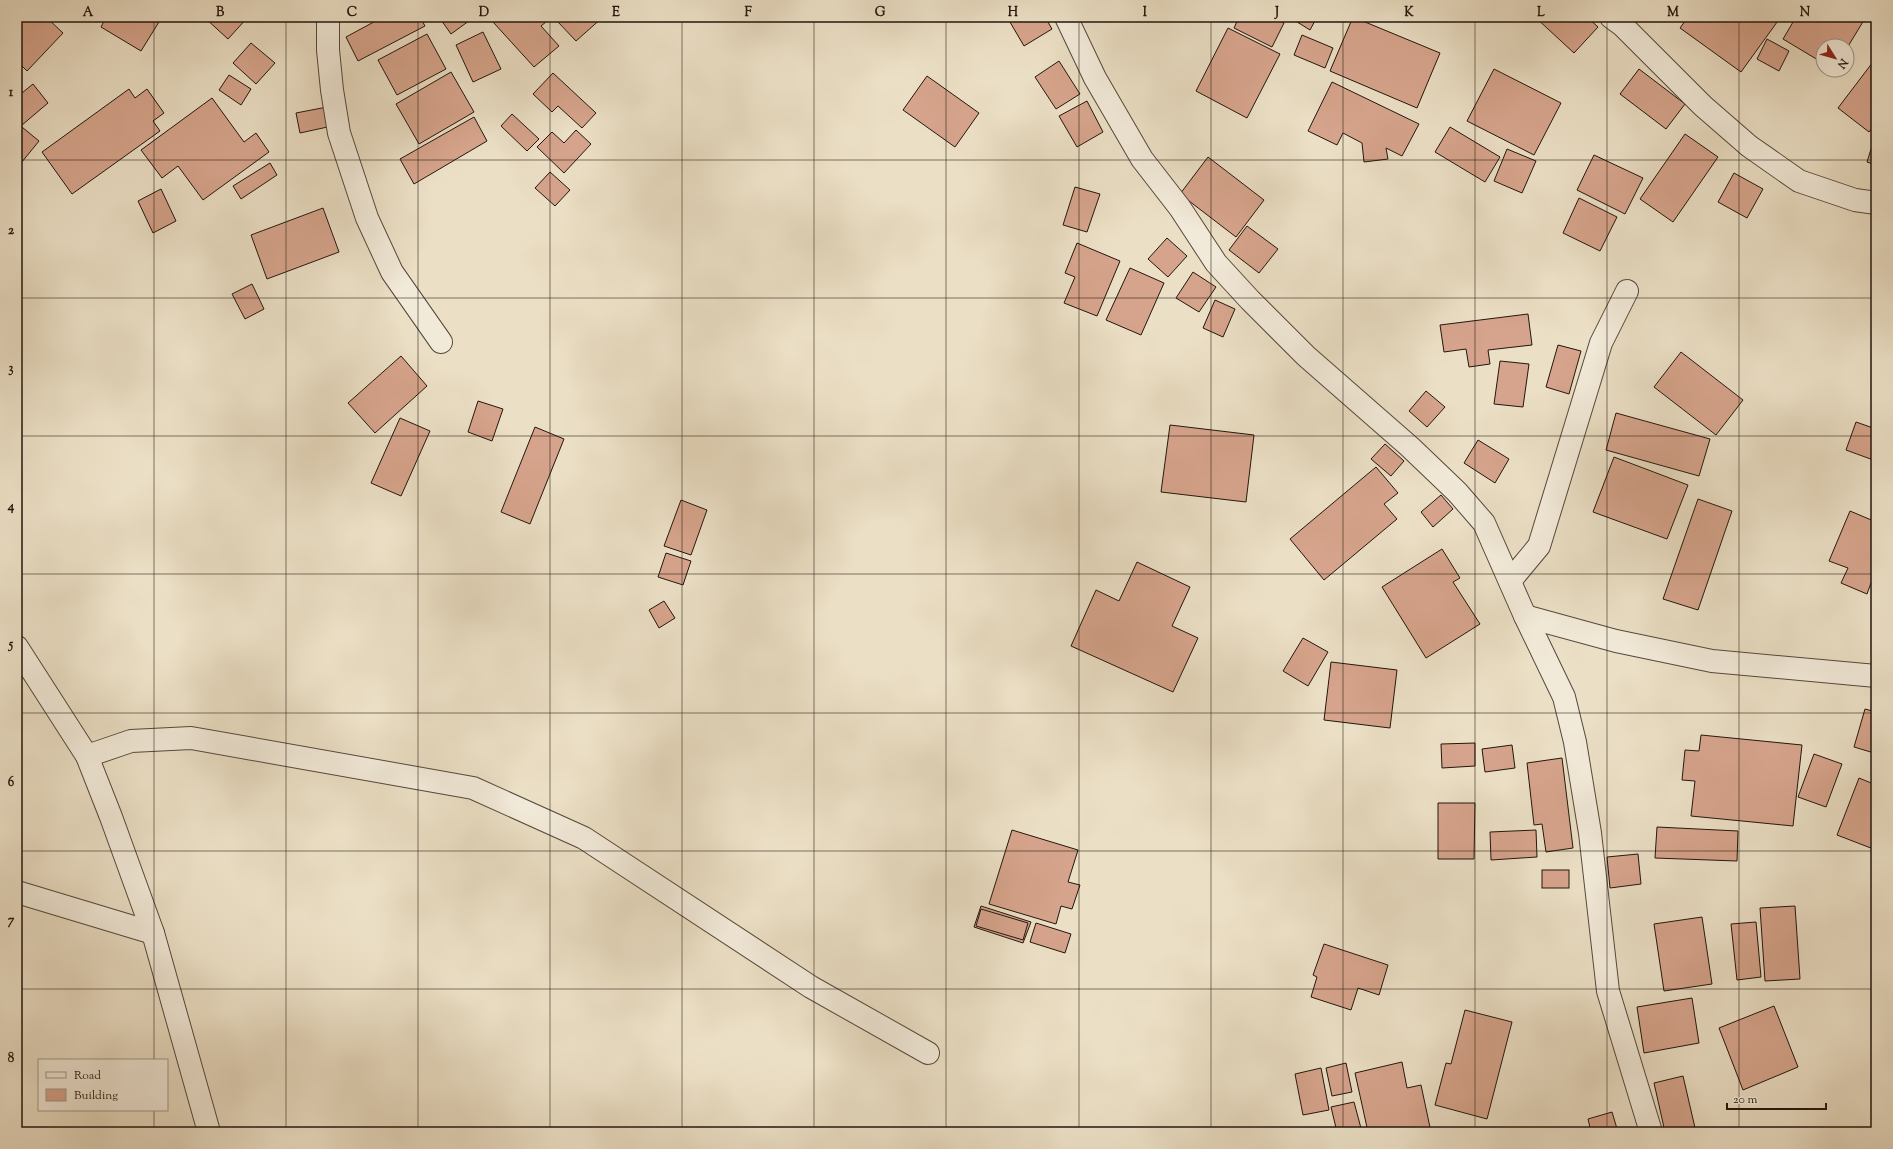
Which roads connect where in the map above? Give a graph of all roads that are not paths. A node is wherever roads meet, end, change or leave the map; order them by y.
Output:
1 (327, 17) edge
2 (1066, 17) edge
3 (1611, 17) edge
4 (1876, 204) edge
5 (1627, 292) dead end
6 (441, 342) dead end
7 (1510, 581) junction
8 (1525, 616) junction
9 (17, 647) edge
10 (1876, 676) edge
11 (86, 756) junction
12 (17, 892) edge
13 (154, 933) junction
14 (928, 1053) dead end
15 (209, 1132) edge
16 (1651, 1132) edge

1 - 6 street
2 - 7 street
3 - 4 street
5 - 7 street
7 - 8 street
8 - 10 street
8 - 16 street
9 - 11 street
11 - 13 street
11 - 14 street
12 - 13 street
13 - 15 street

